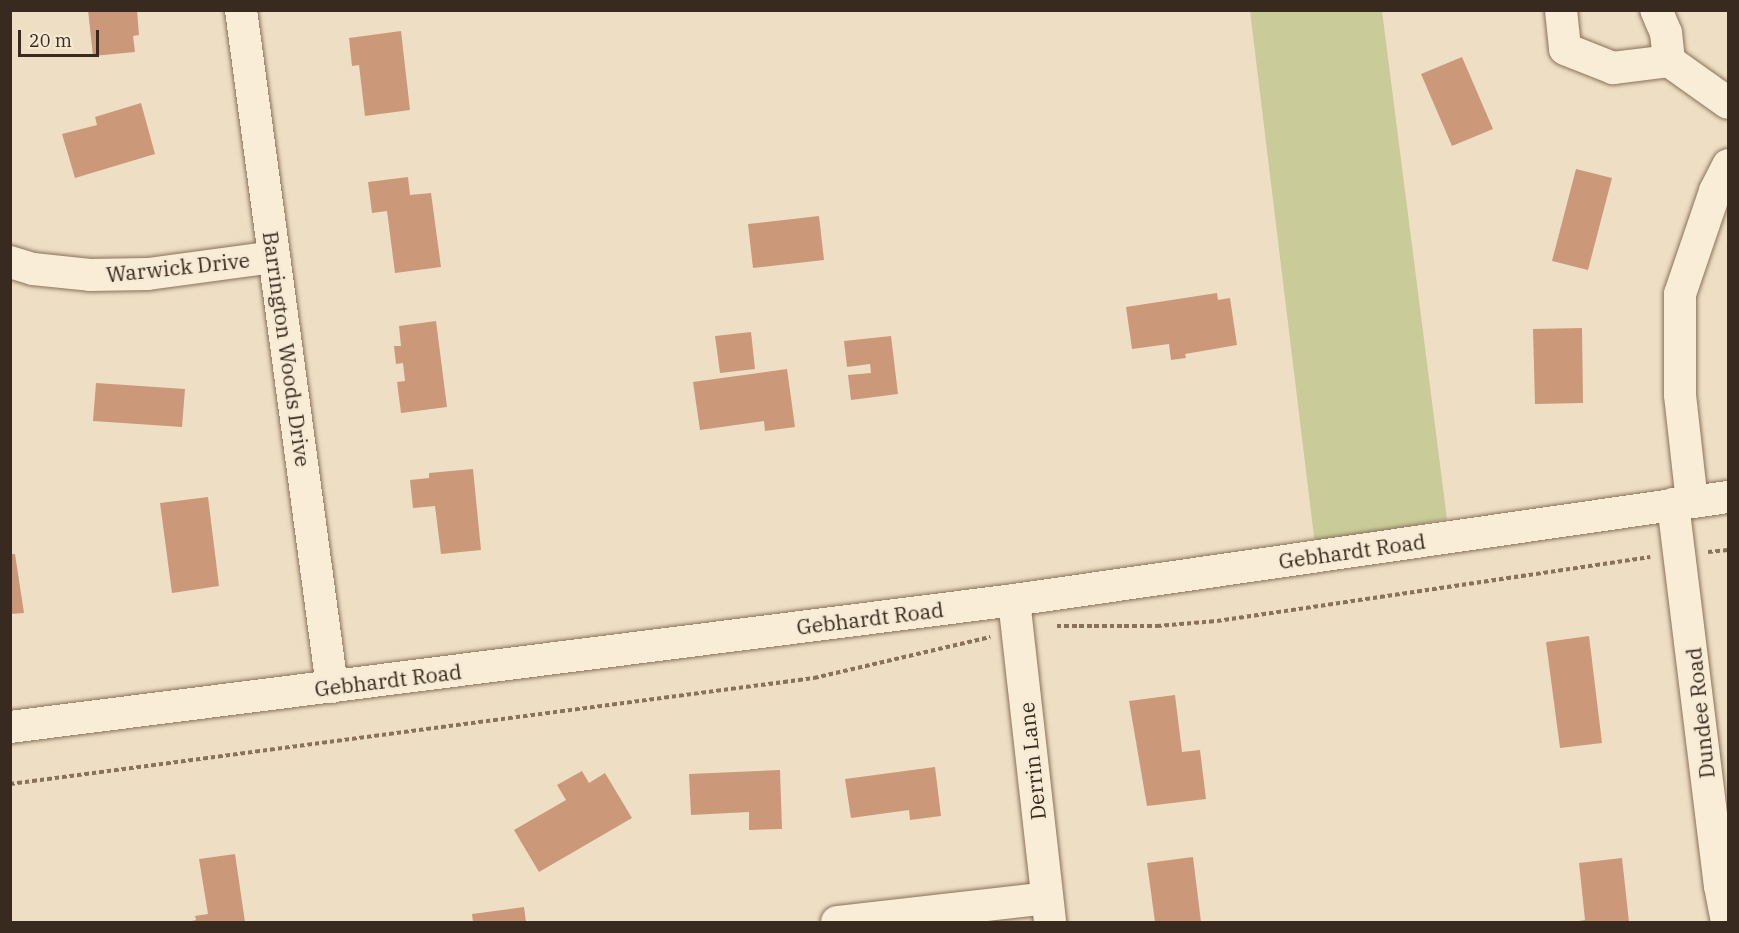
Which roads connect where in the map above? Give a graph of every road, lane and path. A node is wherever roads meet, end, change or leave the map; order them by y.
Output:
1 (242, 10) edge
2 (1561, 10) edge
3 (1656, 10) edge
4 (1669, 61) junction
5 (1728, 103) edge
6 (1728, 165) edge
7 (274, 257) junction
8 (10, 262) edge
9 (1728, 497) edge
10 (1682, 503) junction
11 (1728, 550) edge
12 (1682, 554) junction
13 (1016, 615) junction
14 (332, 687) junction
15 (10, 727) edge
16 (10, 784) edge
17 (1048, 910) edge
18 (837, 922) edge
19 (1727, 922) edge

1 - 7 street, Barrington Woods Drive
2 - 4 street
3 - 4 street
4 - 5 street
6 - 10 street, Dundee Road
7 - 8 street, Warwick Drive
7 - 14 street, Barrington Woods Drive
9 - 10 street, Gebhardt Road
10 - 12 street, Dundee Road
10 - 13 street, Gebhardt Road
11 - 12 path
12 - 13 path
12 - 19 street, Dundee Road
13 - 14 street, Gebhardt Road
13 - 16 path
13 - 17 street, Derrin Lane
14 - 15 street, Gebhardt Road
17 - 18 street

